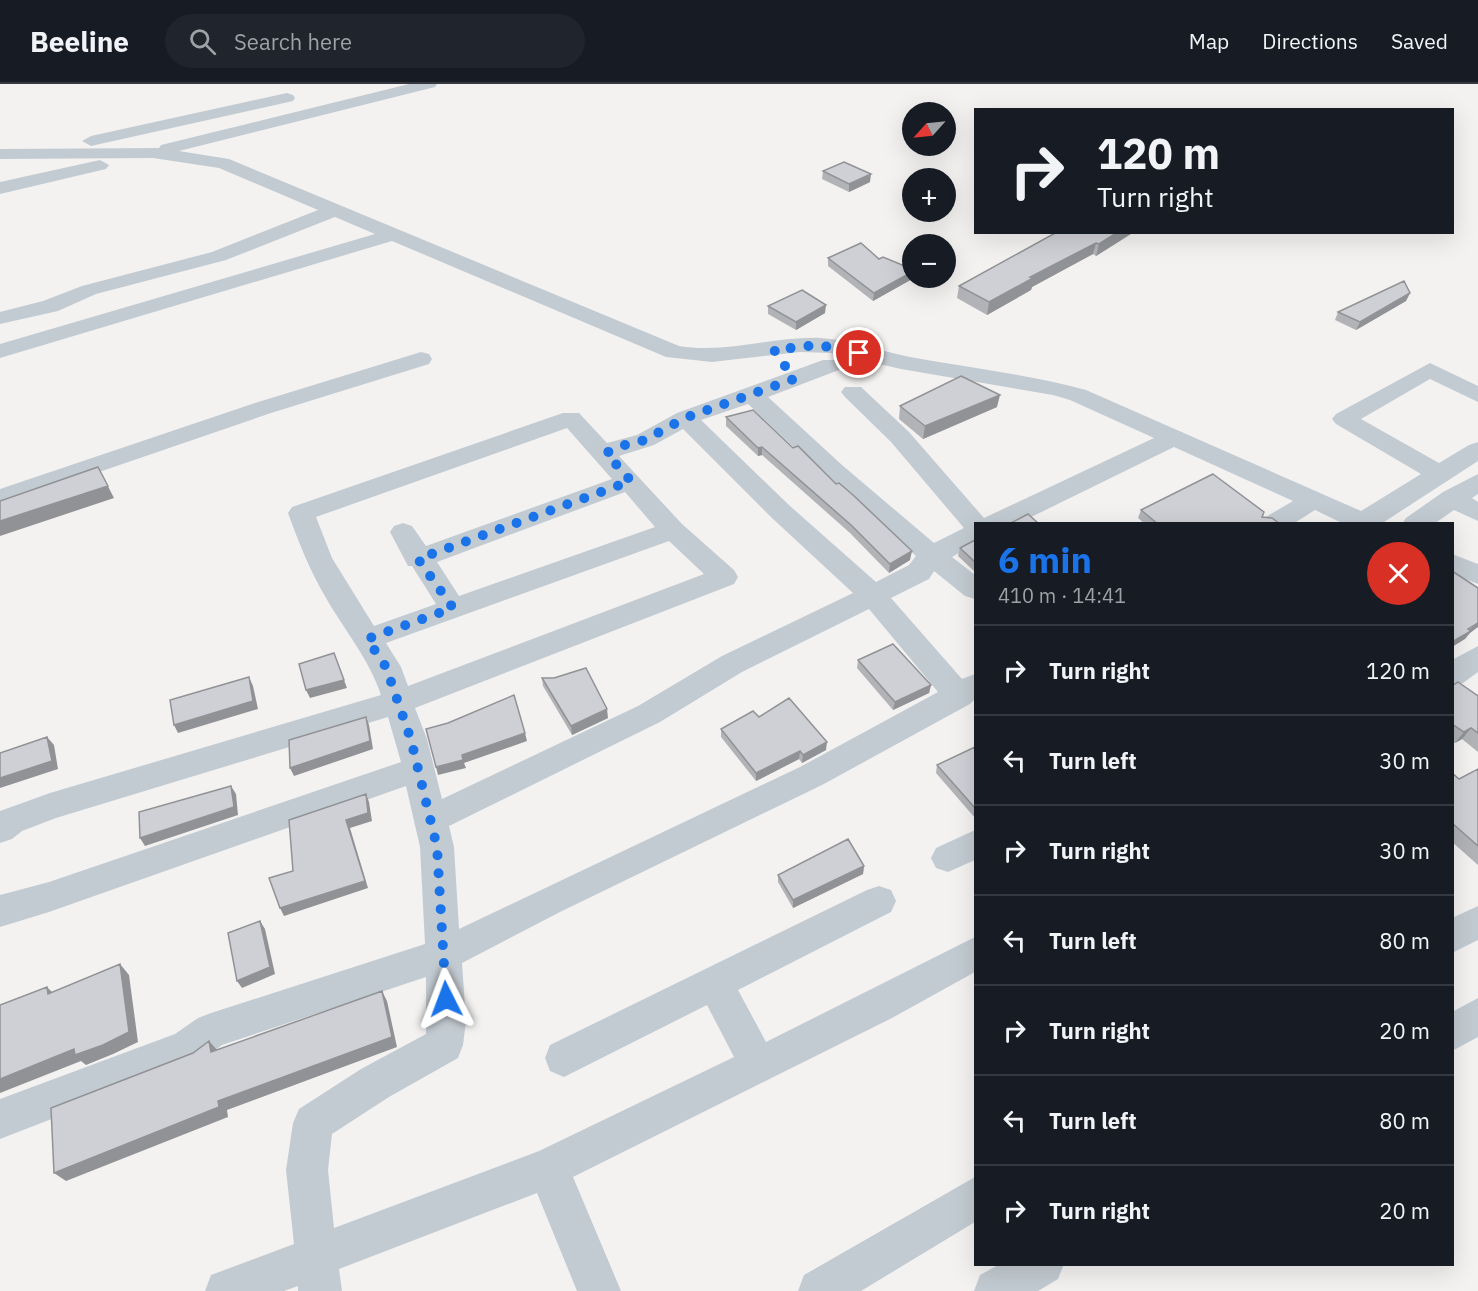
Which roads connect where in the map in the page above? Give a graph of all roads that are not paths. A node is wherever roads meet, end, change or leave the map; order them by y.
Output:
1 (429, 84) edge
2 (302, 94) dead end
3 (38, 153) junction
4 (153, 153) junction
5 (0, 154) edge
6 (0, 162) edge
7 (0, 188) edge
8 (337, 209) junction
9 (394, 234) junction
10 (0, 318) edge
11 (774, 350) junction
12 (0, 351) edge
13 (421, 359) dead end
14 (831, 365) dead end
15 (794, 379) junction
16 (853, 392) dead end
17 (752, 395) junction
18 (1478, 395) edge
19 (685, 418) junction
20 (1175, 437) junction
21 (1478, 450) edge
22 (606, 453) junction
23 (1440, 474) junction
24 (631, 481) junction
25 (1478, 482) edge
26 (0, 498) edge
27 (1452, 498) junction
28 (1315, 499) junction
29 (1478, 513) edge
30 (998, 522) edge
31 (1276, 522) edge
32 (1364, 522) edge
33 (1368, 522) edge
34 (1417, 522) edge
35 (974, 523) edge
36 (673, 530) junction
37 (403, 532) dead end
38 (974, 534) edge
39 (932, 556) junction
40 (418, 559) junction
41 (1454, 564) edge
42 (1478, 575) edge
43 (974, 589) edge
44 (872, 594) junction
45 (453, 608) junction
46 (367, 639) junction
47 (1478, 657) edge
48 (1454, 674) edge
49 (967, 691) edge
50 (398, 702) junction
51 (418, 769) junction
52 (430, 820) junction
53 (0, 829) edge
54 (879, 902) dead end
55 (0, 911) edge
56 (1478, 922) edge
57 (1454, 936) edge
58 (974, 954) edge
59 (444, 956) junction
60 (715, 983) junction
61 (1478, 1016) edge
62 (1454, 1032) edge
63 (564, 1058) dead end
64 (758, 1065) junction
65 (0, 1119) edge
66 (548, 1168) junction
67 (974, 1199) edge
68 (1040, 1266) edge
69 (317, 1274) edge
70 (227, 1291) edge
71 (598, 1291) edge
72 (820, 1291) edge
73 (996, 1291) edge

1 - 4 street
2 - 3 street
3 - 4 street
3 - 5 street
3 - 6 street
4 - 7 street
4 - 8 street
8 - 9 street
8 - 10 street
9 - 11 street
9 - 12 street
11 - 15 street
11 - 20 street
13 - 26 street
14 - 15 street
15 - 17 street
16 - 35 street
17 - 19 street
17 - 39 street
18 - 23 street
19 - 22 street
19 - 44 street
20 - 28 street
20 - 30 street
21 - 23 street
22 - 24 street
22 - 46 street
23 - 33 street
24 - 36 street
24 - 40 street
25 - 27 street
27 - 29 street
27 - 34 street
28 - 31 street
28 - 32 street
36 - 45 street
36 - 50 street
37 - 40 street
38 - 39 street
39 - 43 street
39 - 44 street
40 - 45 street
41 - 42 street
44 - 49 street
44 - 52 street
45 - 46 street
46 - 50 street
47 - 48 street
49 - 59 street
50 - 51 street
50 - 53 street
51 - 52 street
51 - 55 street
52 - 59 street
54 - 60 street
56 - 57 street
58 - 64 street
59 - 65 street
59 - 69 street
60 - 63 street
60 - 64 street
61 - 62 street
64 - 66 street
66 - 69 street
66 - 71 street
67 - 72 street
68 - 73 street
69 - 70 street

